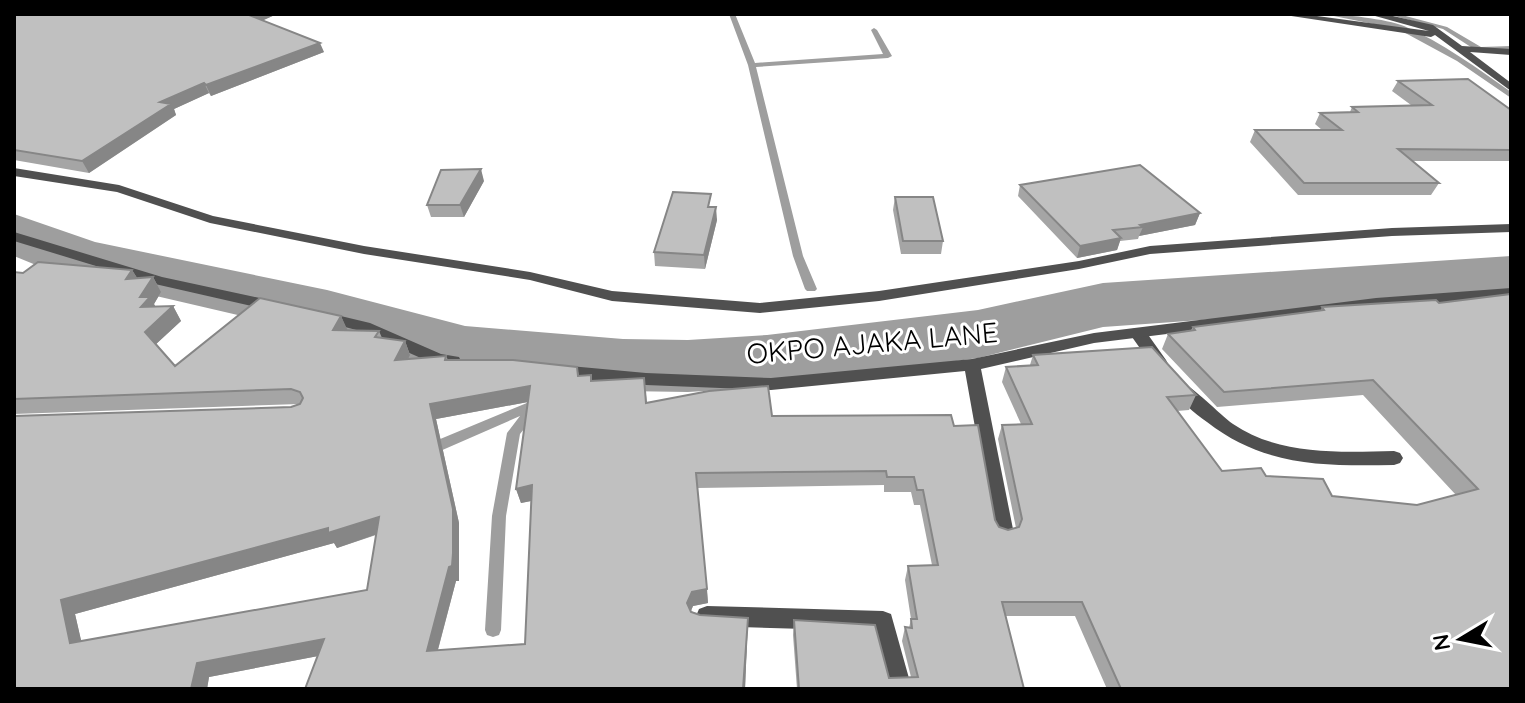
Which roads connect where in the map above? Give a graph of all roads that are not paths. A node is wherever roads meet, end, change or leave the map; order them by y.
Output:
1 (1282, 14) edge
2 (1372, 14) edge
3 (1436, 34) junction
4 (1459, 49) junction
5 (1511, 52) edge
6 (1511, 88) edge
7 (14, 172) edge
8 (1511, 228) edge
9 (14, 236) edge
10 (1511, 293) edge
11 (1138, 333) junction
12 (468, 362) edge
13 (972, 365) junction
14 (548, 370) edge
15 (1394, 458) dead end
16 (1004, 534) edge
17 (702, 616) edge
18 (900, 689) edge

1 - 3 street
2 - 3 street
3 - 4 street
4 - 5 street
4 - 6 street
7 - 8 street
9 - 12 street
10 - 11 street, OKPO AJAKA LANE
11 - 13 street, OKPO AJAKA LANE
11 - 15 street
13 - 14 street, OKPO AJAKA LANE
13 - 16 street
17 - 18 street

